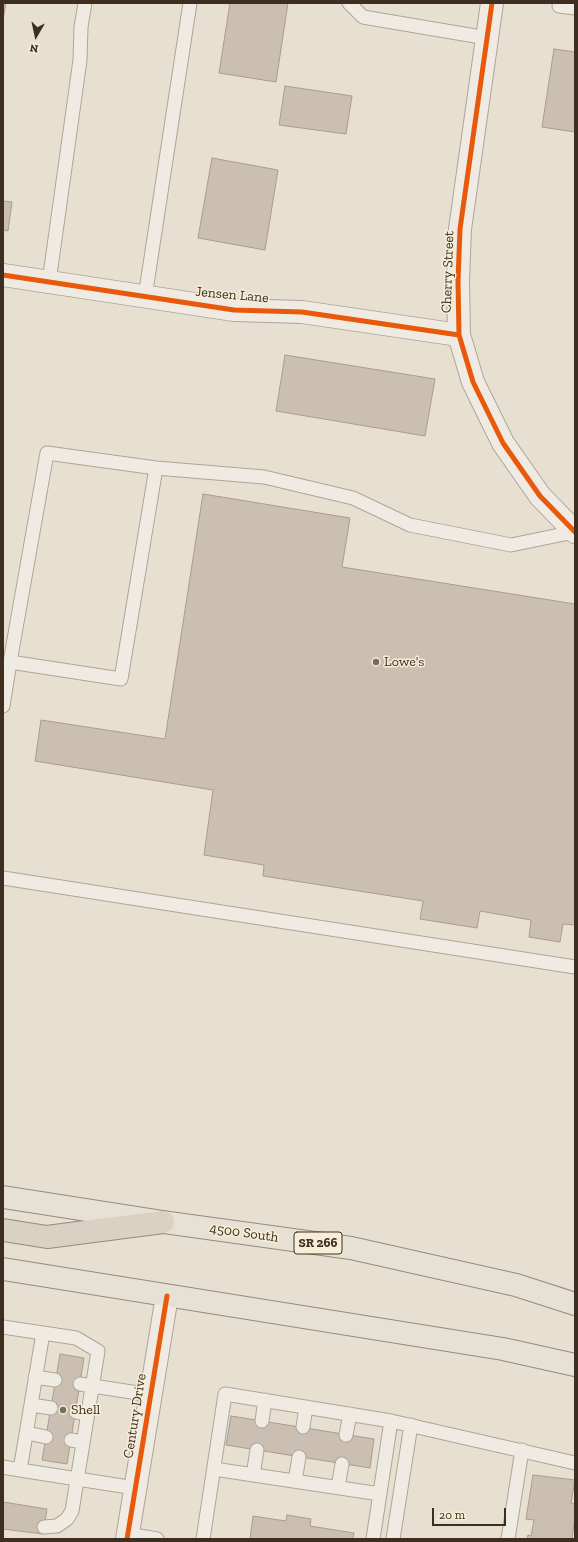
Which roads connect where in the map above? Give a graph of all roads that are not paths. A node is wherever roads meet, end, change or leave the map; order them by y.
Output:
1 (85, 3) edge
2 (190, 3) edge
3 (349, 3) edge
4 (492, 3) edge
5 (559, 6) dead end
6 (575, 8) edge
7 (488, 38) junction
8 (3, 275) edge
9 (49, 282) junction
10 (145, 297) junction
11 (459, 335) junction
12 (156, 468) junction
13 (574, 532) edge
14 (10, 662) junction
15 (3, 706) edge
16 (3, 878) edge
17 (575, 967) edge
18 (3, 1197) edge
19 (163, 1222) junction
20 (3, 1230) edge
21 (3, 1269) edge
22 (167, 1296) junction
23 (575, 1304) edge
24 (3, 1327) edge
25 (43, 1333) junction
26 (575, 1366) edge
27 (36, 1377) junction
28 (55, 1380) dead end
29 (86, 1385) junction
30 (150, 1395) junction
31 (265, 1400) junction
32 (31, 1405) junction
33 (306, 1407) junction
34 (51, 1408) dead end
35 (350, 1414) junction
36 (262, 1421) dead end
37 (391, 1421) junction
38 (411, 1425) junction
39 (303, 1427) dead end
40 (26, 1433) junction
41 (346, 1435) dead end
42 (46, 1436) dead end
43 (257, 1450) dead end
44 (522, 1450) junction
45 (299, 1457) dead end
46 (575, 1463) edge
47 (342, 1464) dead end
48 (3, 1467) edge
49 (214, 1469) junction
50 (20, 1470) junction
51 (253, 1475) junction
52 (77, 1479) junction
53 (295, 1481) junction
54 (338, 1487) junction
55 (135, 1488) junction
56 (380, 1494) junction
57 (44, 1527) dead end
58 (128, 1537) edge
59 (157, 1539) edge
60 (203, 1539) edge
61 (373, 1539) edge
62 (393, 1539) edge
63 (508, 1539) edge

1 - 9 lane
2 - 10 lane
3 - 7 lane
4 - 7 street, Cherry Street
5 - 6 lane
7 - 11 street, Cherry Street
8 - 9 street, Jensen Lane
9 - 10 street, Jensen Lane
10 - 11 street, Jensen Lane
11 - 13 street, Cherry Street
12 - 13 lane
12 - 14 lane
12 - 14 lane
14 - 15 lane
16 - 17 lane
18 - 19 main road, 4500 South / SR 266
19 - 20 highway
19 - 23 main road, 4500 South / SR 266
21 - 22 main road
22 - 26 main road
22 - 30 street, Century Drive
24 - 25 lane
25 - 27 lane
25 - 29 lane
27 - 28 lane
27 - 32 lane
29 - 30 lane
29 - 52 lane
30 - 55 street, Century Drive
31 - 33 lane
31 - 36 lane
31 - 49 lane
32 - 34 lane
32 - 40 lane
33 - 35 lane
33 - 39 lane
35 - 37 lane
35 - 41 lane
37 - 38 lane
37 - 56 lane
38 - 44 lane
38 - 62 lane
40 - 42 lane
40 - 50 lane
43 - 51 lane
44 - 46 lane
44 - 63 lane
45 - 53 lane
47 - 54 lane
48 - 50 lane
49 - 51 lane
49 - 60 lane
50 - 52 lane
51 - 53 lane
52 - 55 lane
52 - 57 lane
53 - 54 lane
54 - 56 lane
55 - 58 street, Century Drive
56 - 61 lane
58 - 59 lane

